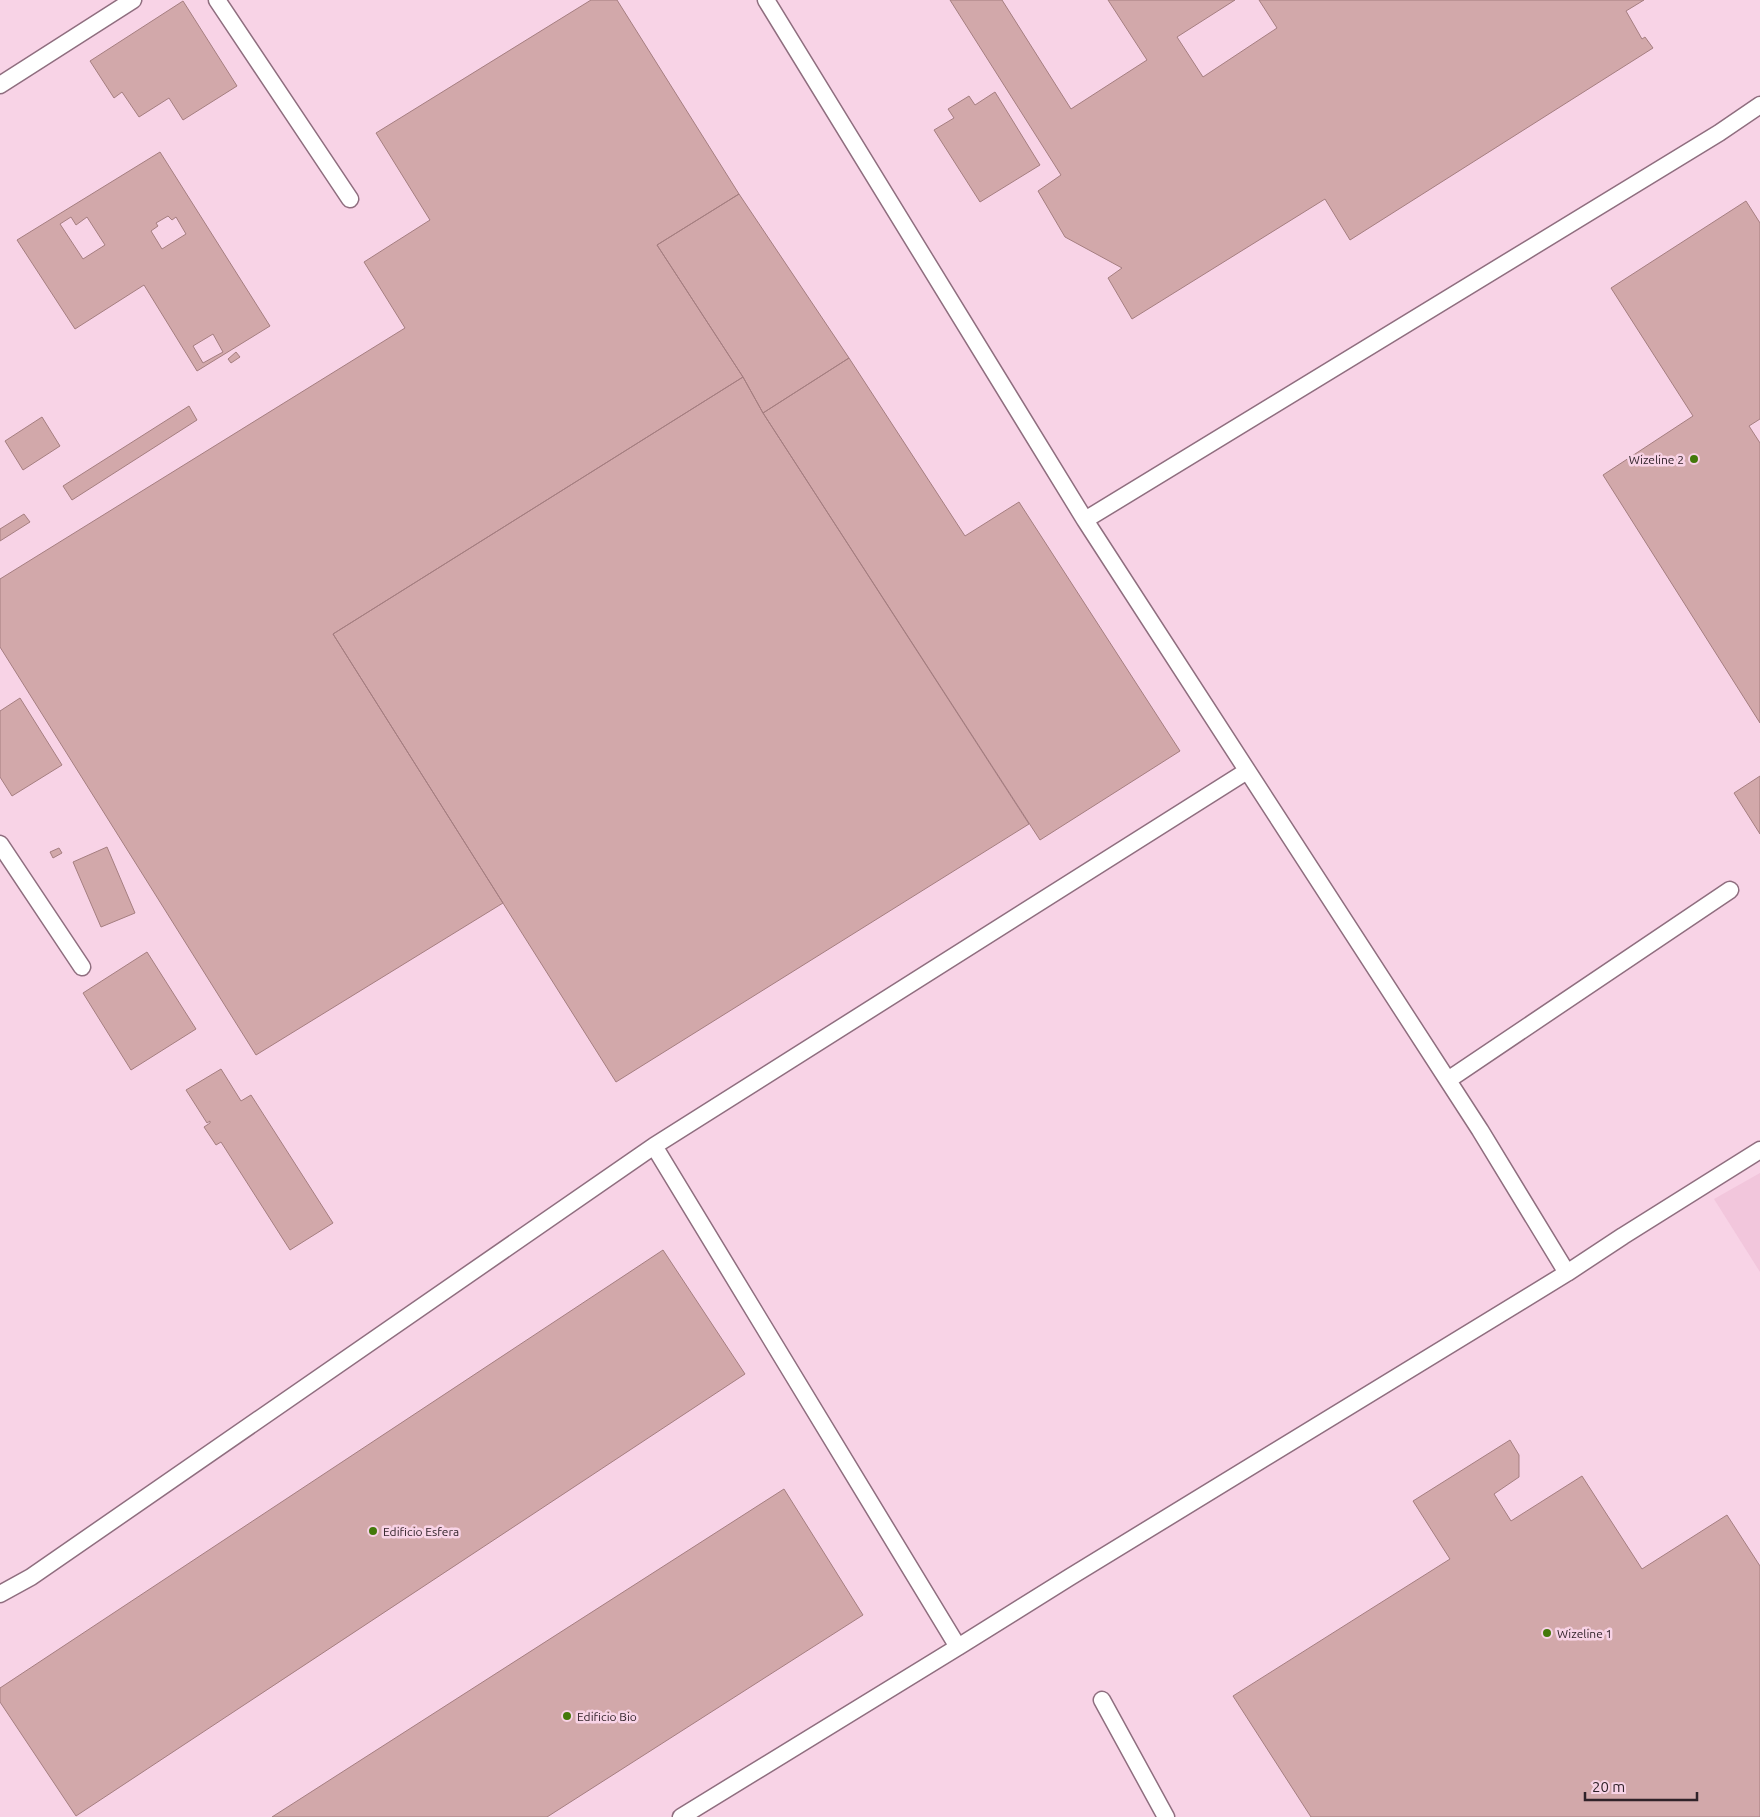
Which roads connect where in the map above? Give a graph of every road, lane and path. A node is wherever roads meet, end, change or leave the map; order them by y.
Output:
1 (133, 0) edge
2 (217, 0) edge
3 (766, 0) edge
4 (0, 85) edge
5 (1760, 105) edge
6 (350, 199) dead end
7 (1085, 520) junction
8 (1247, 771) junction
9 (0, 844) edge
10 (1730, 890) dead end
11 (82, 967) dead end
12 (1448, 1080) junction
13 (654, 1146) junction
14 (1760, 1150) edge
15 (1567, 1273) junction
16 (0, 1594) edge
17 (958, 1648) junction
18 (1102, 1700) dead end
19 (681, 1817) edge
20 (1166, 1817) edge

1 - 4 lane
2 - 6 lane
3 - 7 lane
5 - 7 lane
7 - 8 lane
8 - 12 lane
8 - 13 lane
9 - 11 lane
10 - 12 lane
12 - 15 lane
13 - 16 lane
13 - 17 lane
14 - 15 lane
15 - 17 lane
17 - 19 lane
18 - 20 lane

